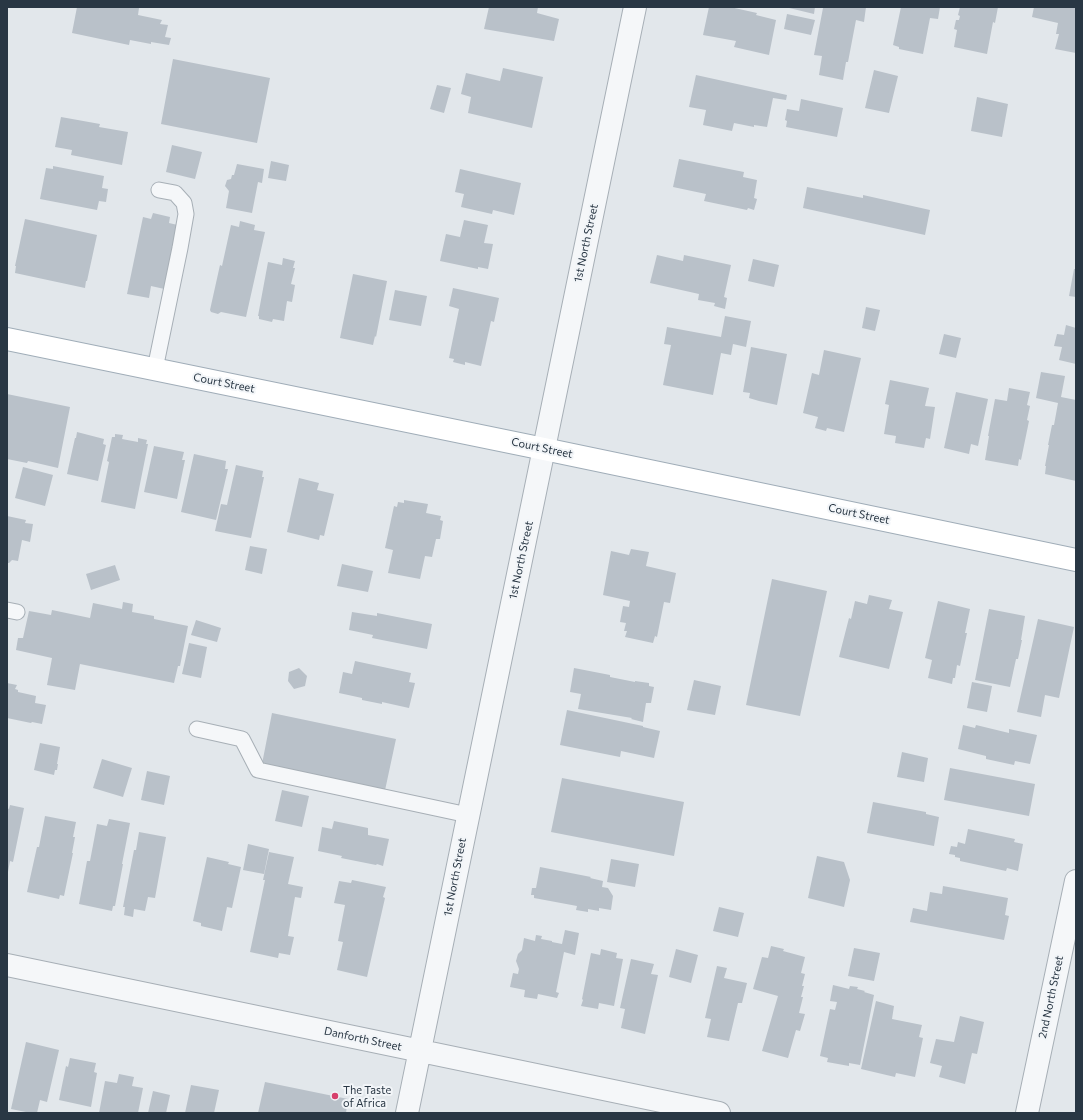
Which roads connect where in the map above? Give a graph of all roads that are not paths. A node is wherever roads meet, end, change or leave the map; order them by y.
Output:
1 (634, 7) edge
2 (159, 190) dead end
3 (7, 339) edge
4 (155, 369) junction
5 (544, 449) junction
6 (1076, 560) edge
7 (197, 729) dead end
8 (468, 815) junction
9 (1076, 881) edge
10 (7, 965) edge
11 (420, 1051) junction
12 (407, 1113) edge
13 (719, 1113) edge
14 (1027, 1113) edge

1 - 5 street, 1st North Street
2 - 4 lane
3 - 4 main road, Court Street
4 - 5 main road, Court Street
5 - 6 main road, Court Street
5 - 8 street, 1st North Street
7 - 8 lane
8 - 11 street, 1st North Street
9 - 14 street, 2nd North Street
10 - 11 street, Danforth Street
11 - 12 street, 1st North Street
11 - 13 street, Danforth Street

